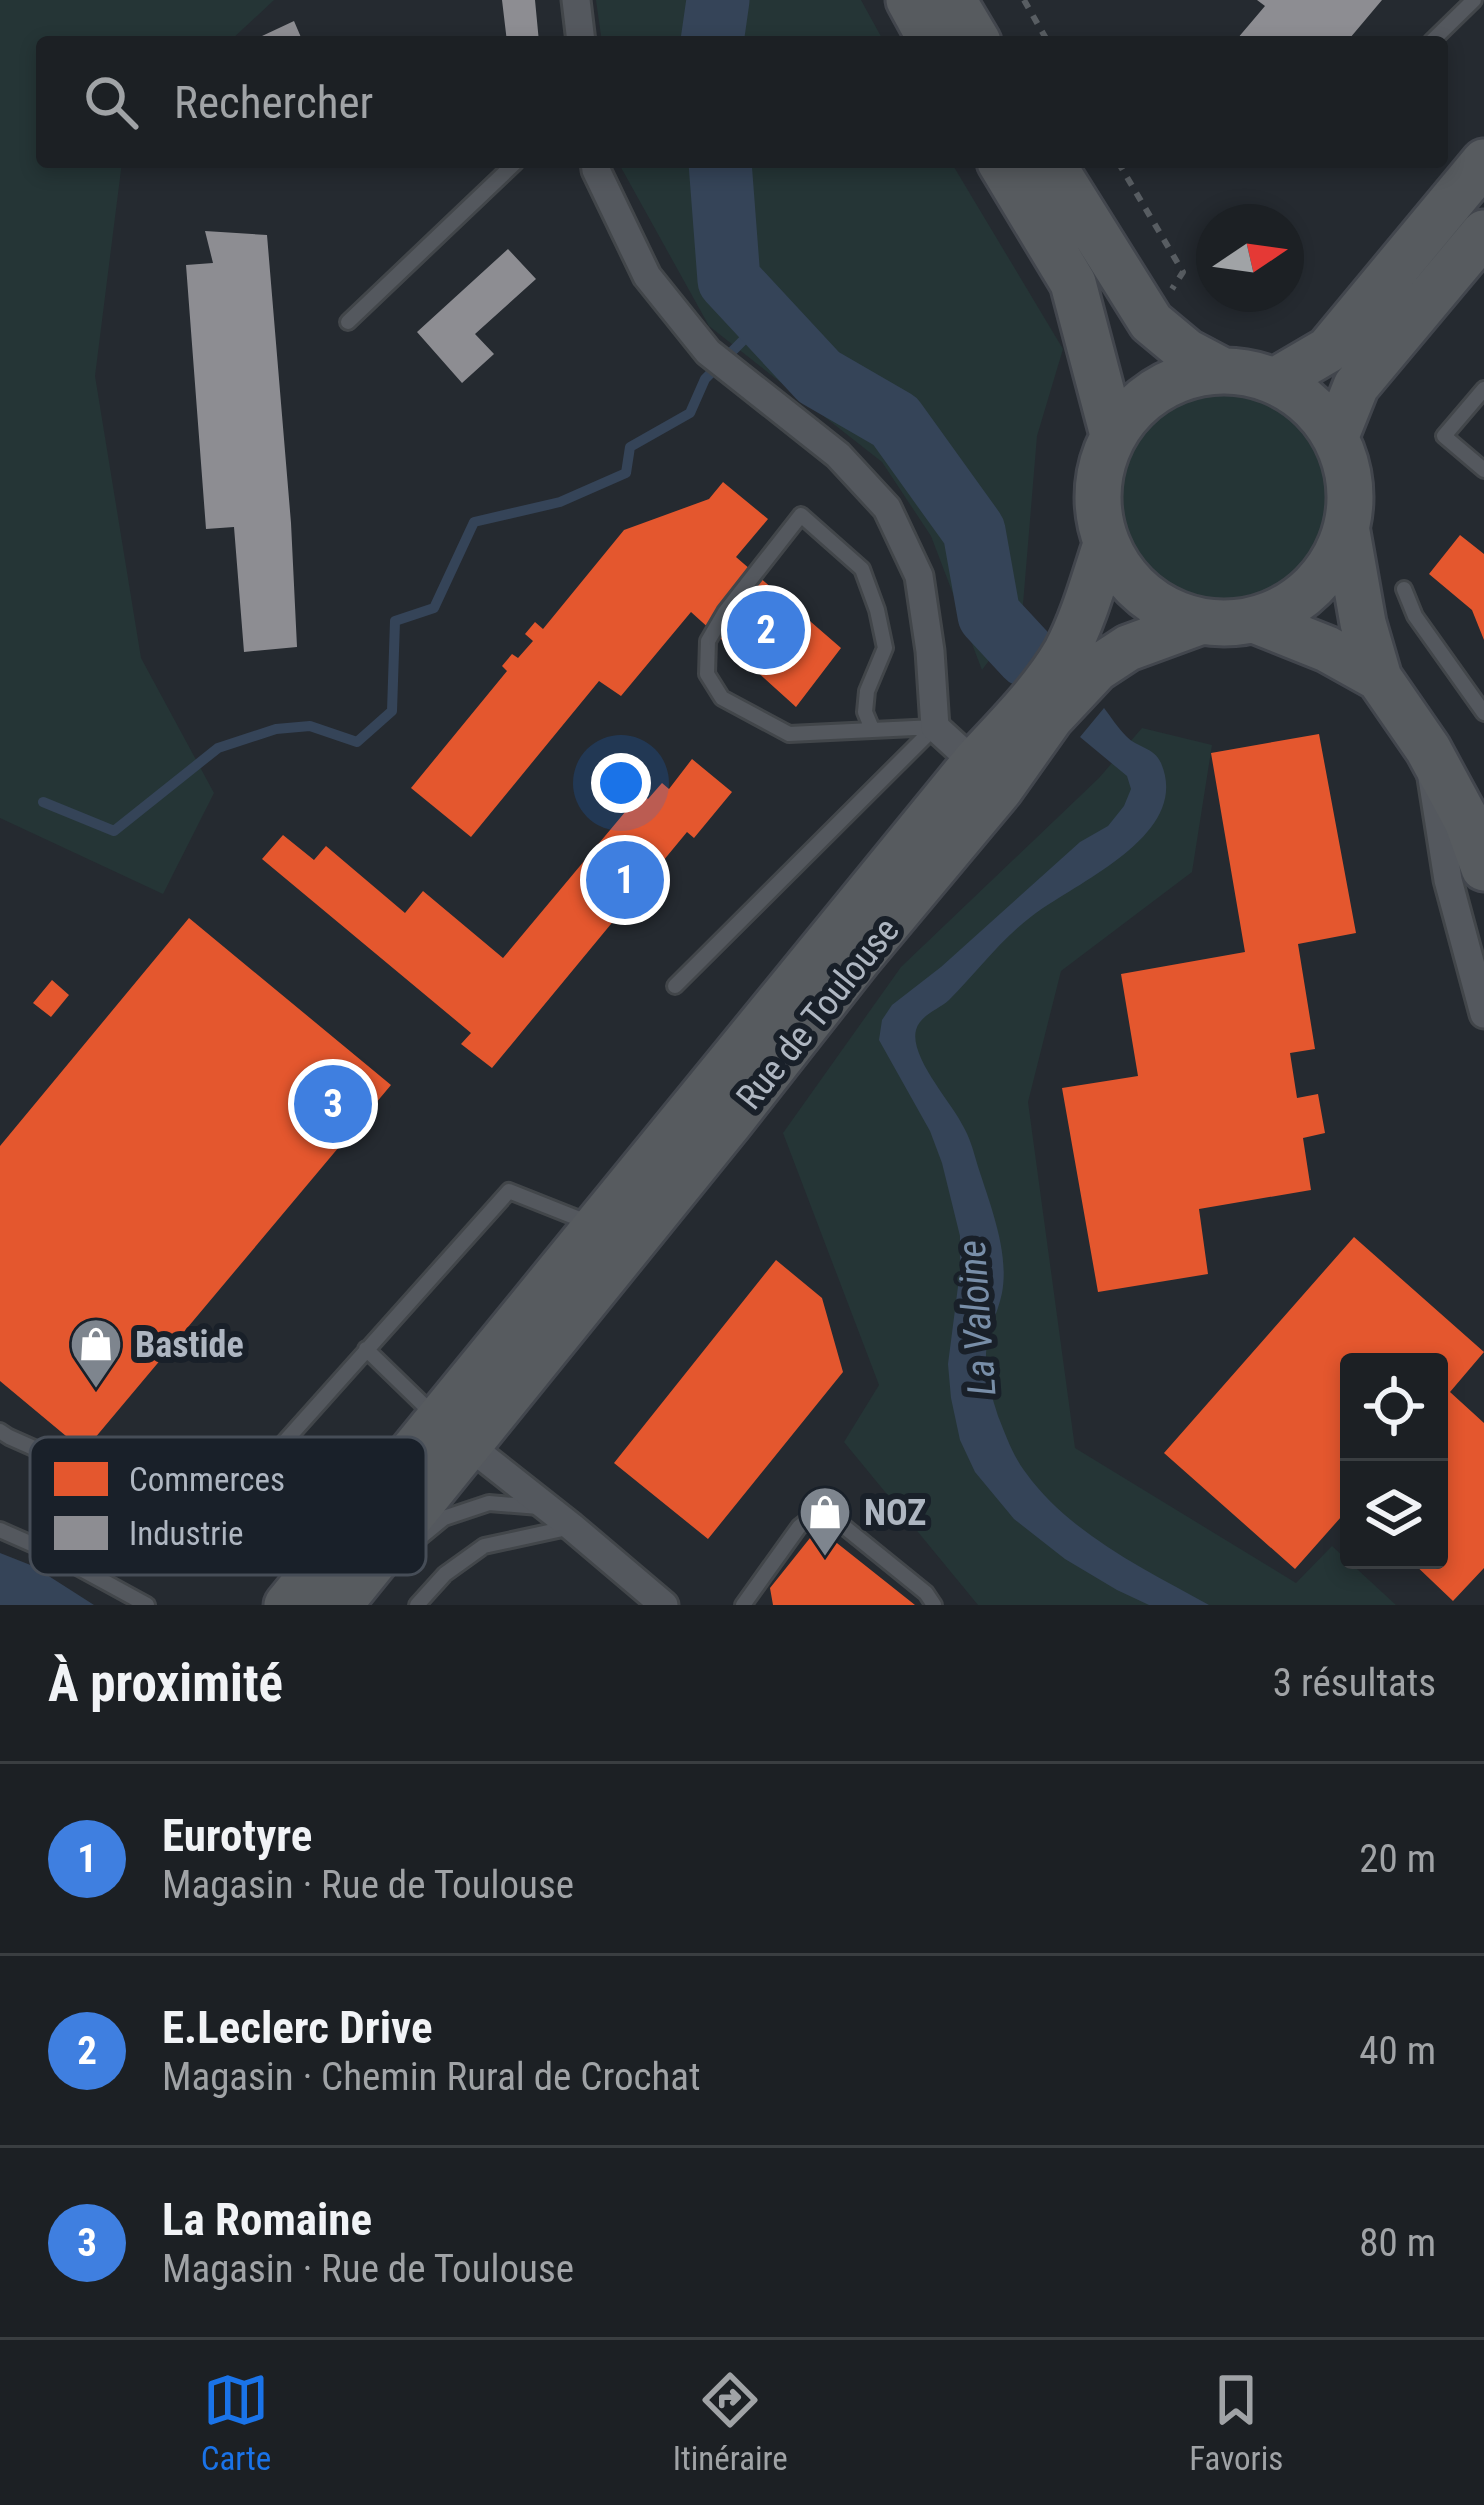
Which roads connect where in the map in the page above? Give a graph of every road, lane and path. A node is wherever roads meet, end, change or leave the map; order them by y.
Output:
1 (576, 0) edge
2 (910, 0) edge
3 (953, 0) edge
4 (1024, 0) edge
5 (1478, 2) edge
6 (580, 36) edge
7 (929, 36) edge
8 (974, 36) edge
9 (1045, 36) edge
10 (1438, 36) edge
11 (1484, 162) edge
12 (510, 168) edge
13 (594, 168) edge
14 (1004, 168) edge
15 (1055, 168) edge
16 (1122, 168) edge
17 (1484, 233) edge
18 (348, 322) dead end
19 (1150, 322) junction
20 (1221, 370) junction
21 (1275, 381) junction
22 (1484, 389) edge
23 (1113, 435) junction
24 (1336, 436) junction
25 (1484, 470) edge
26 (1347, 532) junction
27 (1106, 544) junction
28 (1404, 589) dead end
29 (1257, 621) junction
30 (1199, 622) junction
31 (1379, 678) junction
32 (1484, 713) edge
33 (935, 727) junction
34 (872, 729) junction
35 (987, 776) junction
36 (1466, 874) edge
37 (675, 986) dead end
38 (1484, 1014) edge
39 (598, 1226) junction
40 (366, 1349) junction
41 (0, 1431) edge
42 (453, 1434) junction
43 (288, 1437) edge
44 (30, 1446) edge
45 (426, 1462) edge
46 (426, 1475) edge
47 (549, 1508) junction
48 (572, 1527) junction
49 (0, 1530) edge
50 (426, 1533) edge
51 (30, 1543) edge
52 (92, 1575) edge
53 (316, 1575) edge
54 (359, 1575) edge
55 (374, 1575) edge
56 (342, 1601) edge
57 (147, 1605) edge
58 (287, 1605) edge
59 (417, 1605) edge
60 (664, 1605) edge
61 (742, 1605) edge
62 (934, 1605) edge

1 - 6 street
2 - 7 main road
3 - 8 main road
4 - 9 path
5 - 10 lane
11 - 21 main road
12 - 18 lane
13 - 33 street
14 - 23 main road
15 - 19 main road
16 - 19 path
17 - 24 main road
19 - 20 main road
20 - 21 main road, Rue de Toulouse
20 - 23 main road, Rue de Toulouse
21 - 24 main road, Rue de Toulouse
22 - 25 lane
23 - 27 main road, Rue de Toulouse
24 - 26 main road, Rue de Toulouse
26 - 29 main road, Rue de Toulouse
26 - 31 main road
27 - 30 main road, Rue de Toulouse
27 - 35 main road, Rue de Toulouse
28 - 32 lane
29 - 30 main road, Rue de Toulouse
29 - 31 main road
30 - 35 main road, Rue de Toulouse
31 - 36 main road
33 - 34 lane
33 - 35 street
33 - 37 lane
34 - 34 lane
35 - 39 main road, Rue de Toulouse
35 - 42 main road, Rue de Toulouse
36 - 38 street
39 - 40 lane
39 - 42 main road, Rue de Toulouse
40 - 42 lane
40 - 43 lane
41 - 44 lane
42 - 45 main road, Rue de Toulouse
42 - 46 main road, Rue de Toulouse
42 - 47 street
47 - 48 street
47 - 50 lane
48 - 59 lane
48 - 60 street
49 - 51 lane
52 - 57 lane
53 - 58 main road, Rue de Toulouse
54 - 56 main road, Rue de Toulouse
55 - 56 lane
61 - 62 lane

